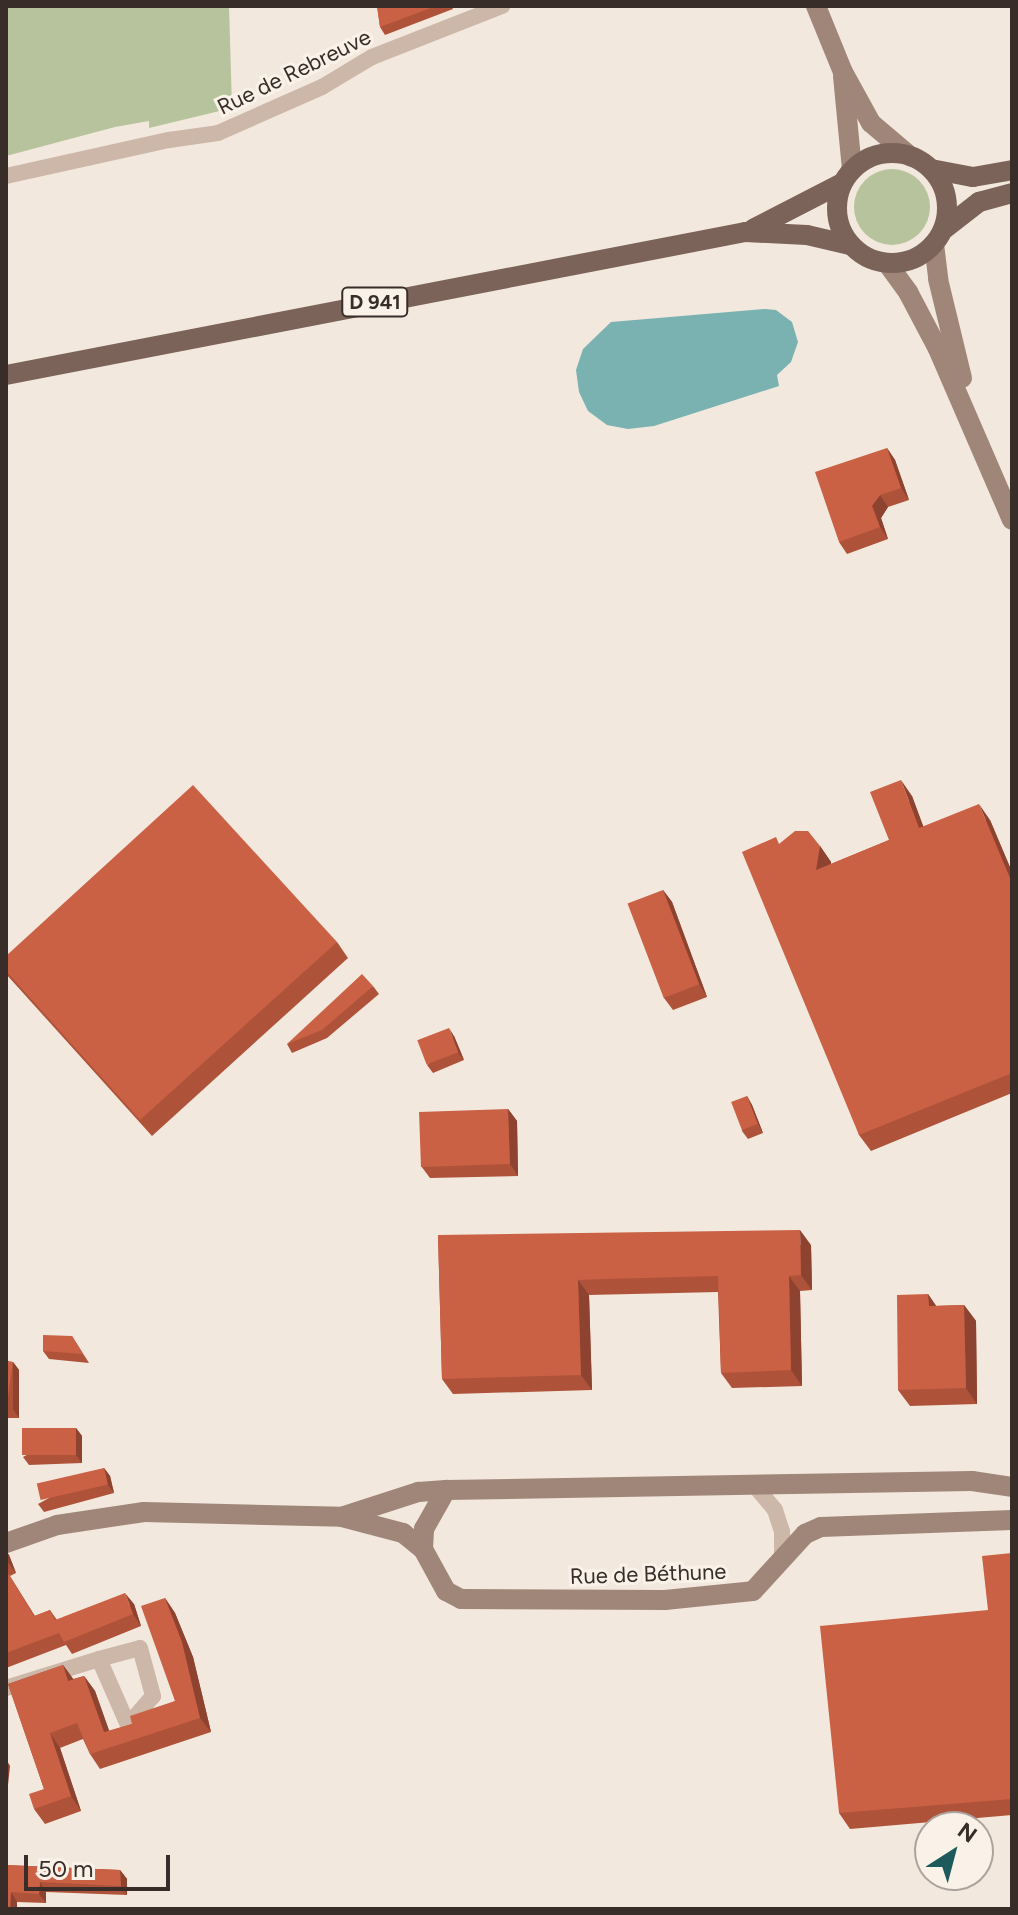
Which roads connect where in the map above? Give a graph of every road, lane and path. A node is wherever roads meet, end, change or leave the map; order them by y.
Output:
1 (502, 6) edge
2 (816, 6) edge
3 (843, 72) junction
4 (911, 157) junction
5 (931, 169) junction
6 (1012, 170) edge
7 (6, 176) edge
8 (847, 176) junction
9 (1012, 193) edge
10 (745, 232) junction
11 (938, 237) junction
12 (850, 245) junction
13 (887, 263) junction
14 (6, 375) edge
15 (975, 429) junction
16 (1012, 520) edge
17 (755, 1486) junction
18 (1012, 1487) edge
19 (446, 1490) junction
20 (342, 1517) junction
21 (1012, 1520) edge
22 (6, 1543) edge
23 (423, 1549) junction
24 (782, 1557) junction
25 (99, 1659) junction
26 (6, 1688) edge

1 - 7 street, Rue de Rebreuve
2 - 3 street
3 - 4 street
3 - 8 street
4 - 5 main road
4 - 8 main road
5 - 6 main road
5 - 11 main road
8 - 10 main road, D 941
8 - 12 main road
9 - 11 main road
10 - 12 main road, D 941
10 - 14 main road, D 941
11 - 13 main road
11 - 15 street
12 - 13 main road
13 - 15 street
15 - 16 street
17 - 18 street
17 - 19 street
17 - 24 street
19 - 20 street
19 - 23 street
20 - 22 street
20 - 23 street
21 - 24 street, Rue de Béthune
23 - 24 street, Rue de Béthune
25 - 25 street
25 - 26 street

